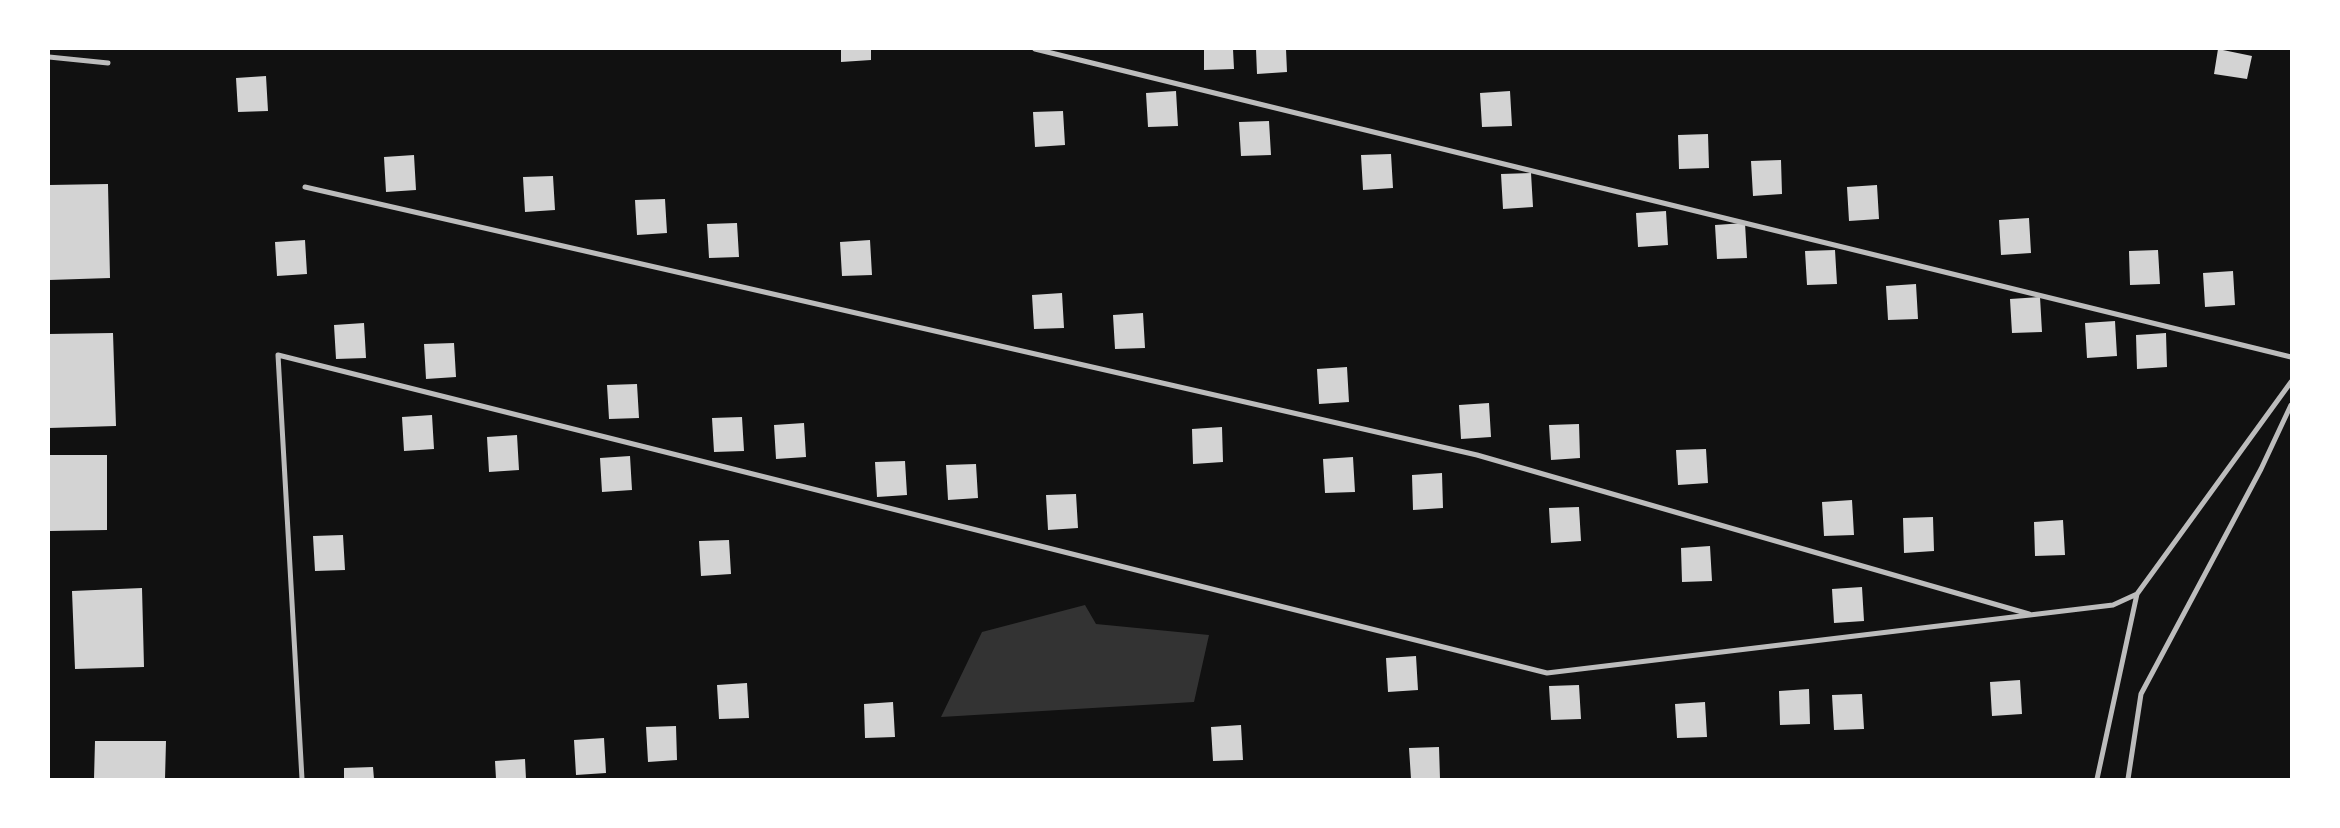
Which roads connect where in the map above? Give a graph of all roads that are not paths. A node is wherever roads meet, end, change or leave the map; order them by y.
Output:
1 (1035, 49) edge
2 (49, 57) edge
3 (108, 63) dead end
4 (305, 187) dead end
5 (2291, 357) edge
6 (2291, 382) edge
7 (2291, 405) edge
8 (2138, 594) junction
9 (2032, 615) junction
10 (302, 779) edge
11 (2097, 779) edge
12 (2128, 779) edge

1 - 5 street
2 - 3 street
4 - 9 street
6 - 8 street
7 - 12 street
8 - 9 street
8 - 11 street
9 - 10 street

